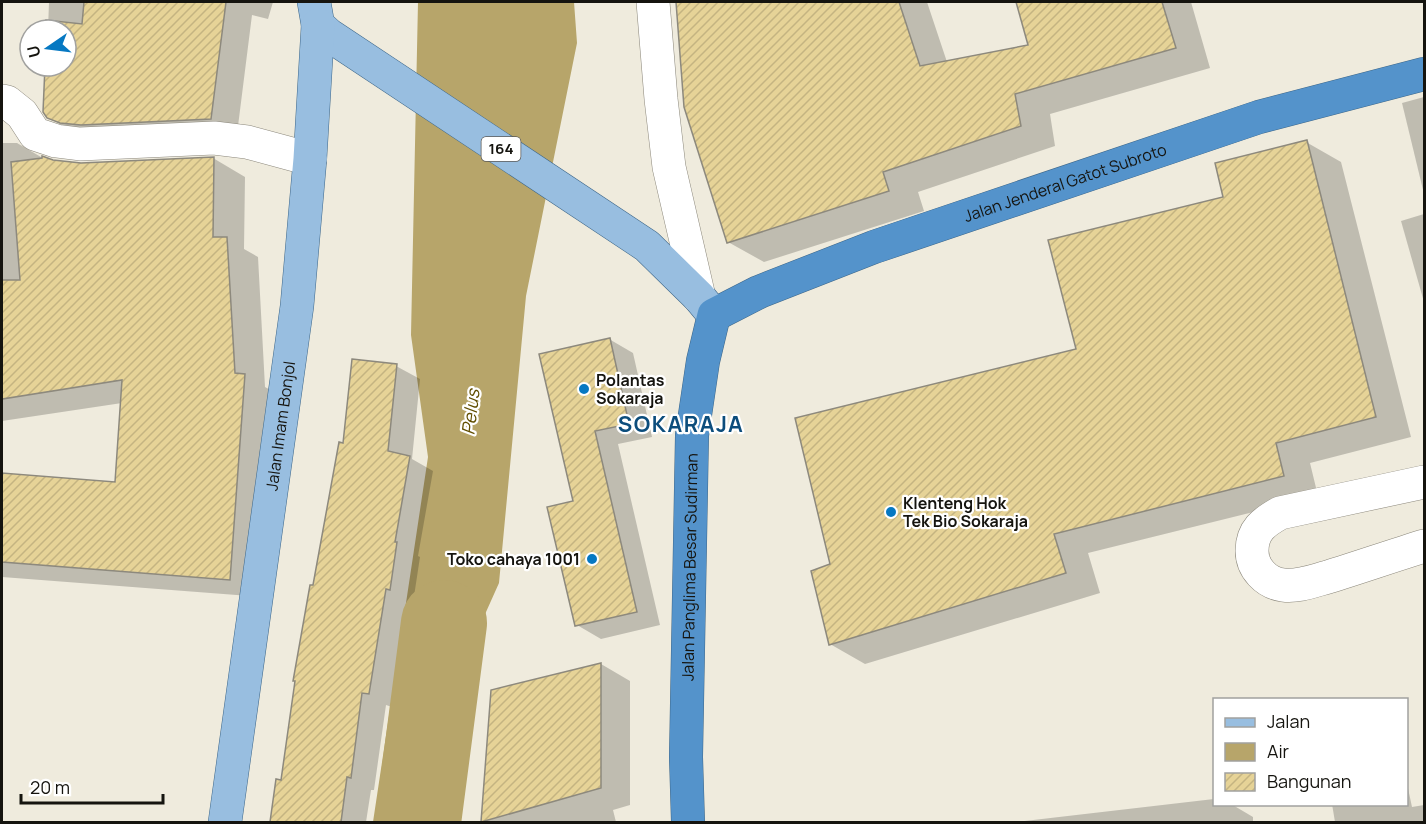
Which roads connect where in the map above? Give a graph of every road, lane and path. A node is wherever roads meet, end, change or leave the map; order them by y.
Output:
1 (653, 2) edge
2 (316, 13) edge
3 (1425, 74) edge
4 (2, 102) edge
5 (310, 159) junction
6 (707, 306) junction
7 (1425, 482) edge
8 (1425, 546) edge
9 (225, 822) edge
10 (688, 822) edge

1 - 6 street
2 - 5 main road, Jalan Imam Bonjol
2 - 6 main road, 164
3 - 6 highway, Jalan Jenderal Gatot Subroto
4 - 5 street
5 - 9 main road, Jalan Imam Bonjol
6 - 10 highway, Jalan Panglima Besar Sudirman
7 - 8 street

